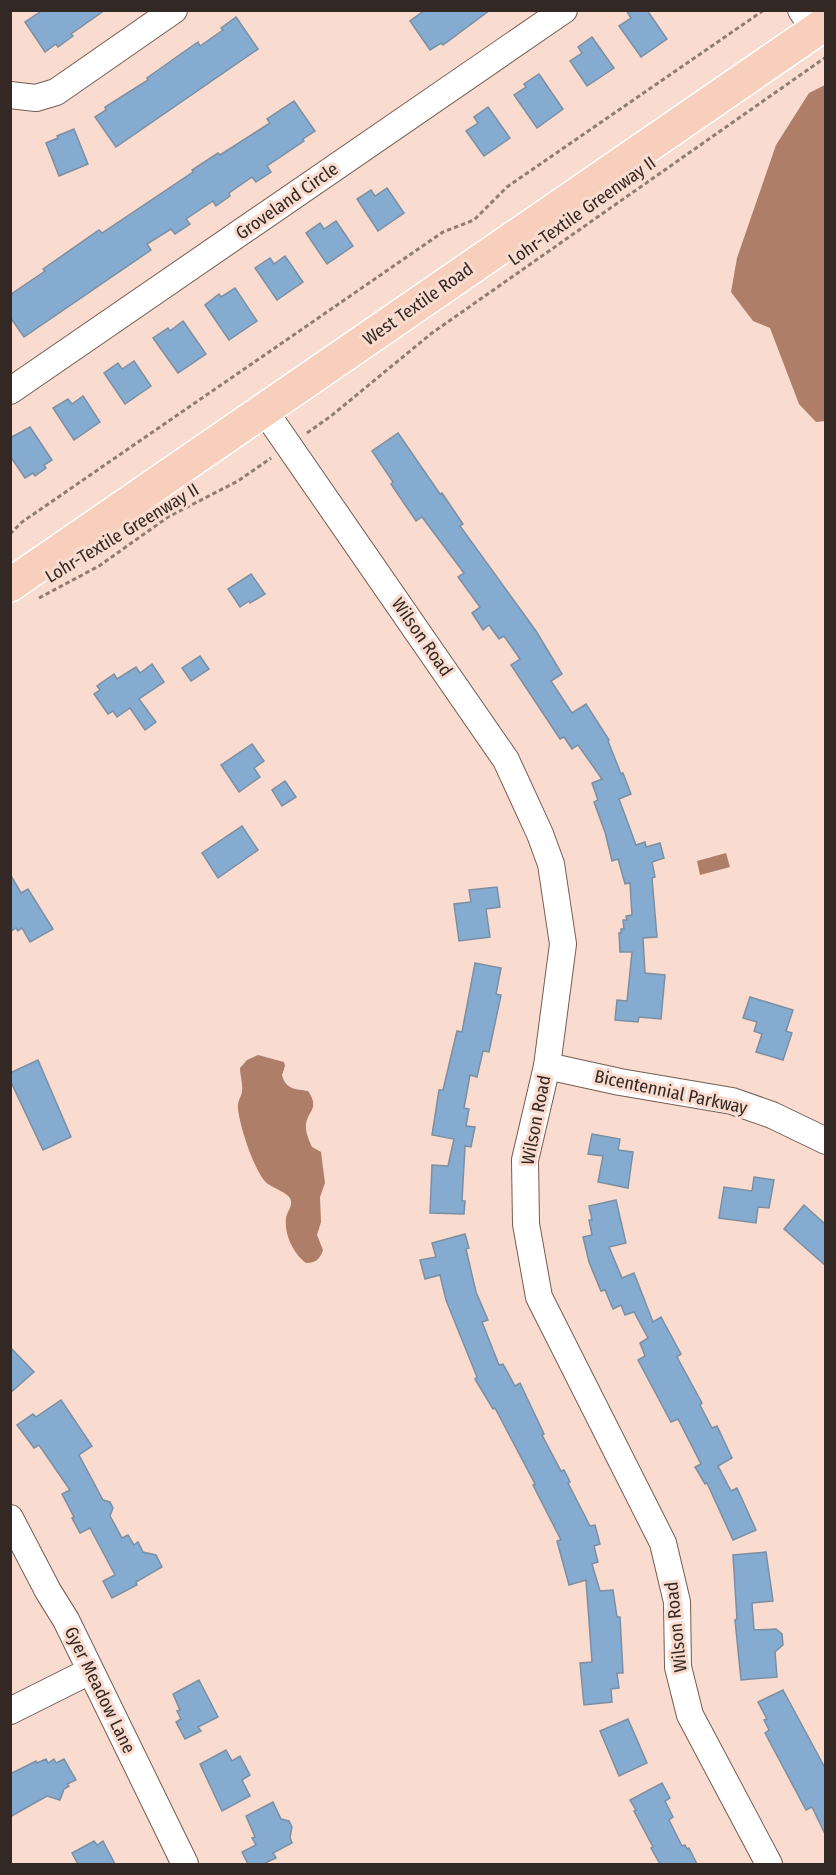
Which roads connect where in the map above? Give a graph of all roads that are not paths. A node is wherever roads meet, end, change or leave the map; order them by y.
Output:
1 (174, 10) edge
2 (564, 10) edge
3 (817, 30) edge
4 (10, 95) edge
5 (10, 391) edge
6 (264, 410) junction
7 (23, 592) edge
8 (547, 1066) junction
9 (825, 1141) edge
10 (10, 1518) edge
11 (90, 1671) junction
12 (10, 1712) edge
13 (185, 1864) edge
14 (769, 1864) edge

1 - 4 street
2 - 5 street, Groveland Circle
3 - 6 main road, West Textile Road
6 - 7 main road, West Textile Road
6 - 8 street, Wilson Road
8 - 9 street, Bicentennial Parkway
8 - 14 street, Wilson Road
10 - 11 street, Gyer Meadow Lane
11 - 12 street
11 - 13 street, Gyer Meadow Lane

